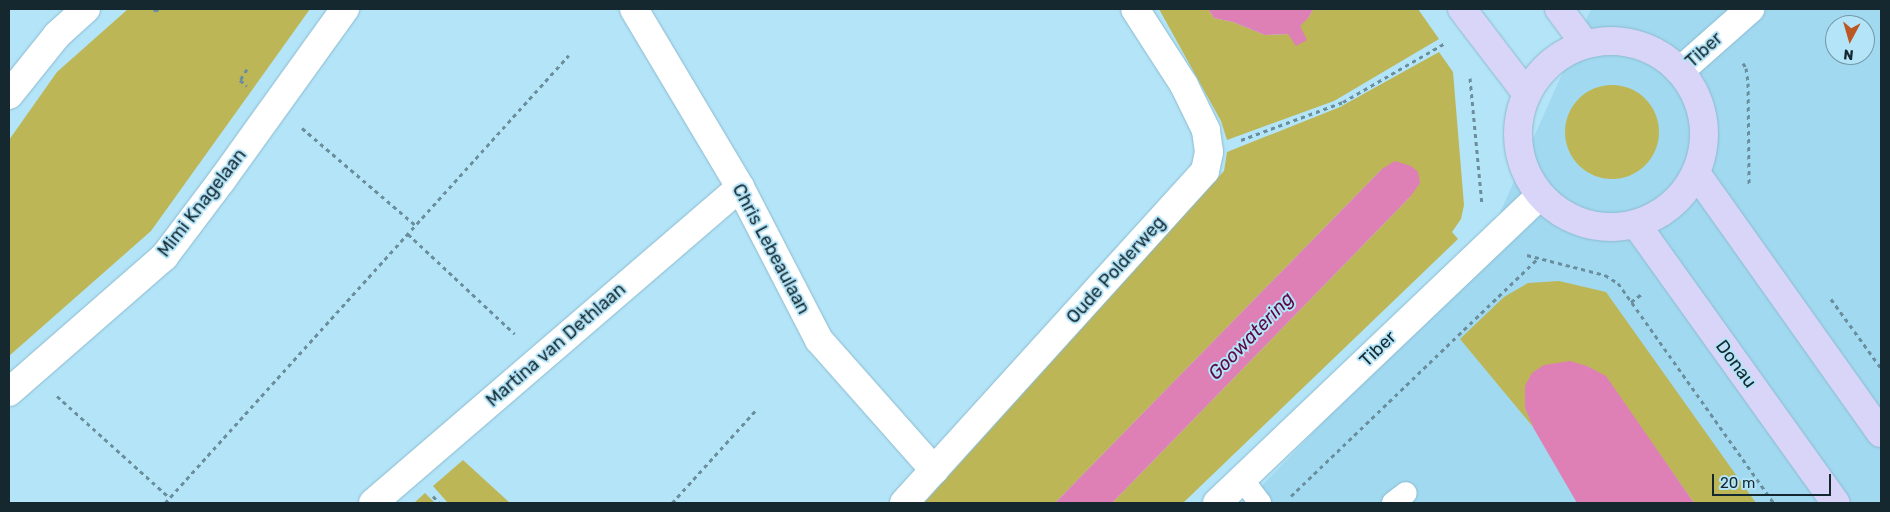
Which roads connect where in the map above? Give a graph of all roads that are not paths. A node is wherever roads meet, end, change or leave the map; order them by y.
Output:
1 (86, 9) edge
2 (345, 9) edge
3 (634, 9) edge
4 (1135, 9) edge
5 (1462, 9) edge
6 (1559, 9) edge
7 (1750, 9) edge
8 (1585, 44) junction
9 (1680, 71) junction
10 (1527, 94) junction
11 (9, 95) edge
12 (1696, 173) junction
13 (740, 187) junction
14 (1540, 195) junction
15 (1636, 224) junction
16 (9, 392) edge
17 (1881, 433) edge
18 (934, 470) junction
19 (1242, 479) junction
20 (373, 503) edge
21 (904, 503) edge
22 (1217, 503) edge
23 (1260, 503) edge
24 (1836, 503) edge

1 - 11 street
2 - 16 street, Mimi Knagelaan
3 - 13 street, Chris Lebeaulaan
4 - 18 street, Oude Polderweg
5 - 10 main road
6 - 8 main road
7 - 9 street, Tiber
8 - 9 main road
8 - 10 main road
9 - 12 main road
10 - 14 main road
12 - 15 main road
12 - 17 main road
13 - 18 street, Chris Lebeaulaan
13 - 20 street, Martina van Dethlaan
14 - 15 main road
14 - 19 street, Tiber
15 - 24 main road, Donau
18 - 21 street, Oude Polderweg
19 - 22 street, Tiber
19 - 23 lane

